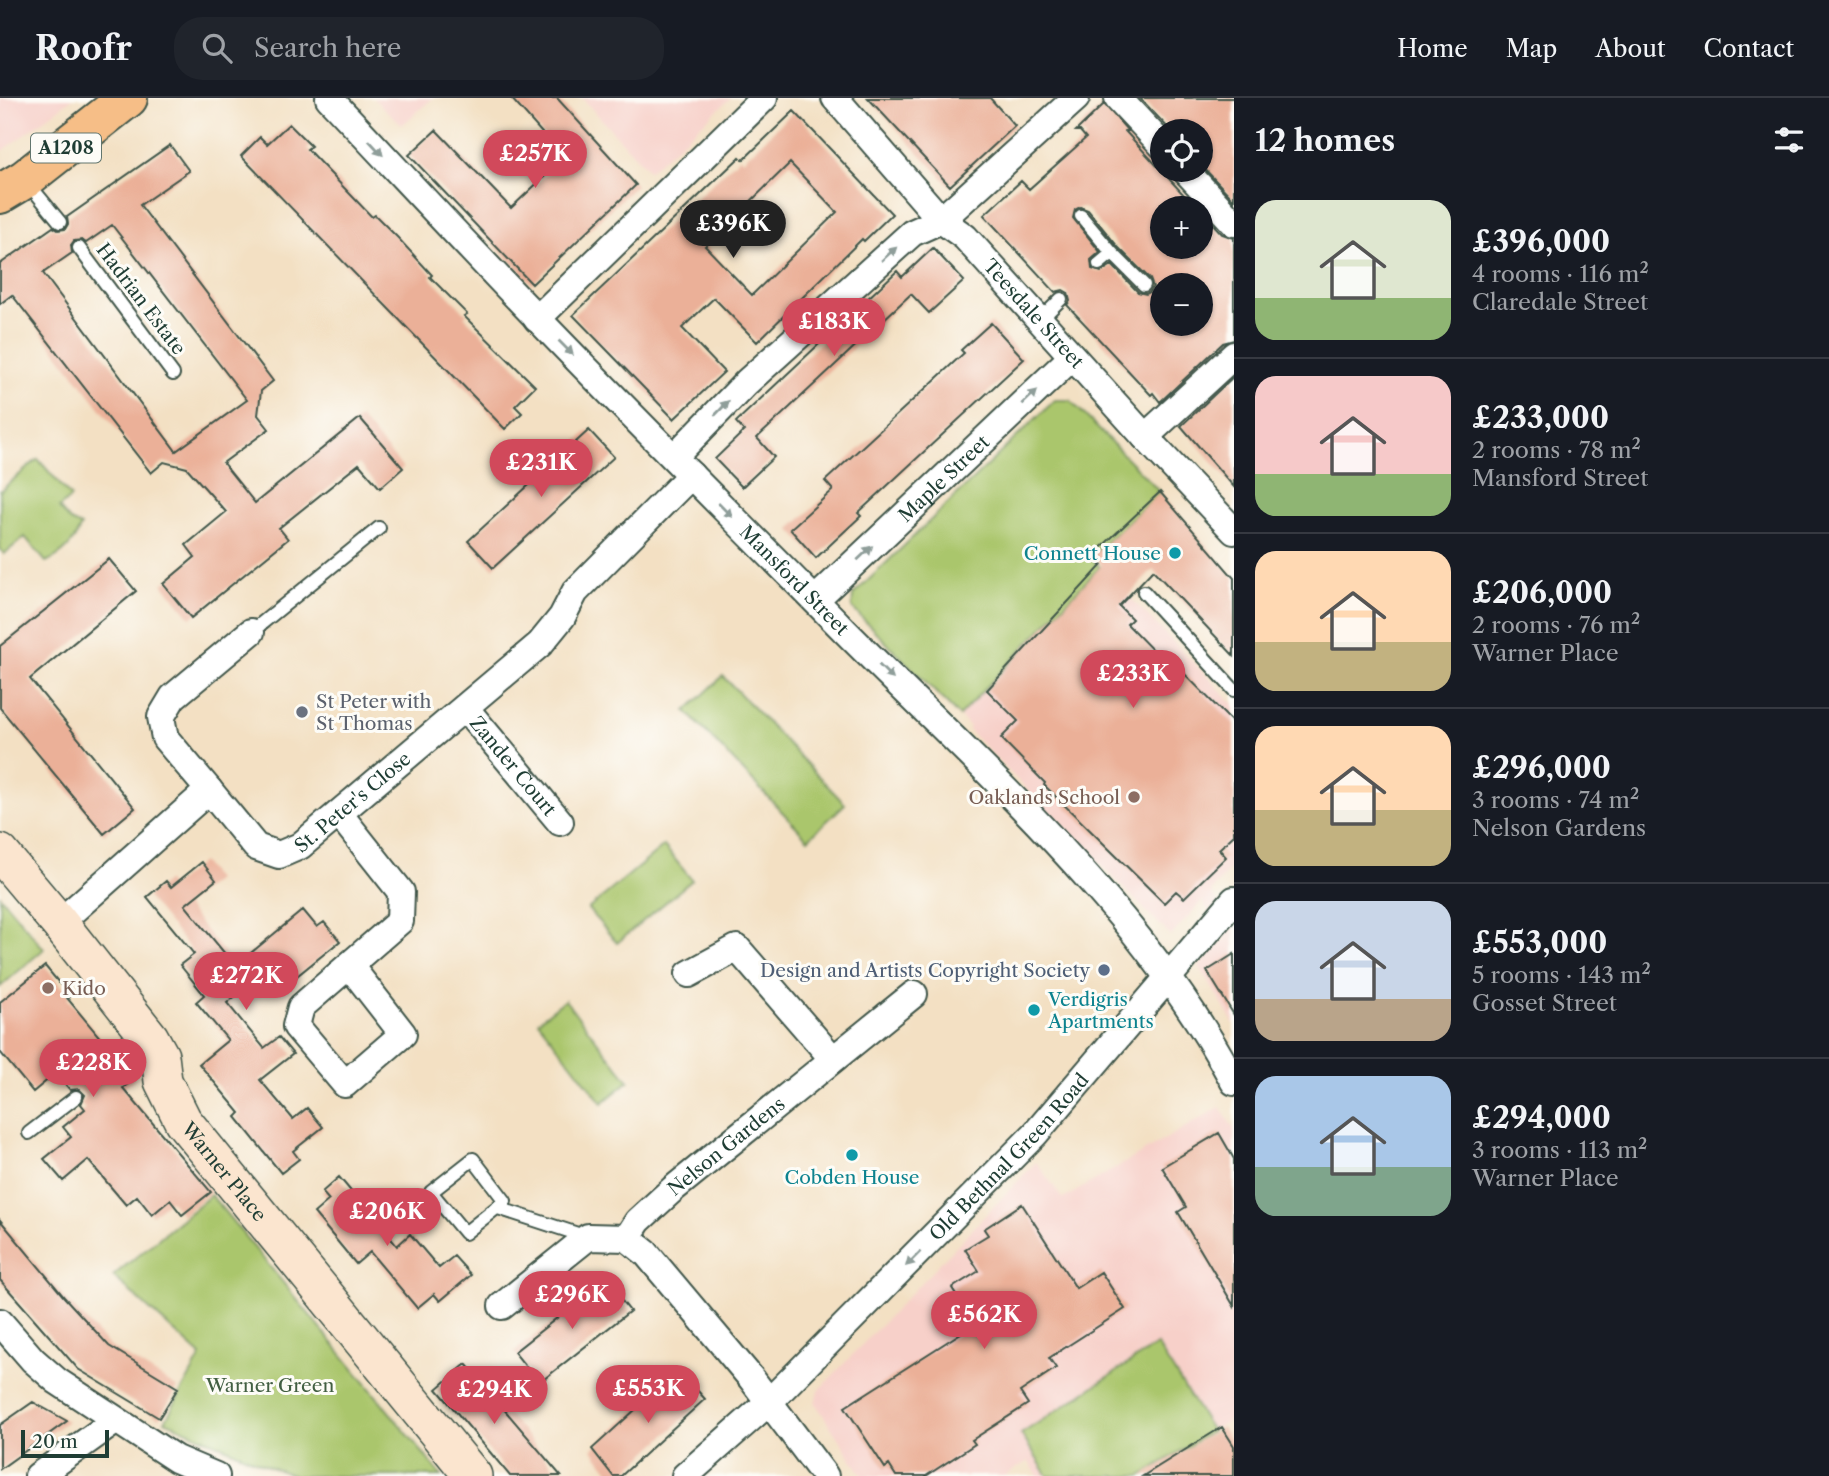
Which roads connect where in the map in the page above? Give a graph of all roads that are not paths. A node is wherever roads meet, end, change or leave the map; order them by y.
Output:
1 (128, 98) edge
2 (329, 98) edge
3 (764, 98) edge
4 (835, 98) edge
5 (1076, 98) edge
6 (1118, 98) edge
7 (1150, 132) edge
8 (1196, 182) edge
9 (12, 186) edge
10 (1081, 216) dead end
11 (942, 219) junction
12 (60, 222) dead end
13 (1234, 223) edge
14 (79, 248) dead end
15 (1112, 253) junction
16 (1099, 264) dead end
17 (1144, 285) dead end
18 (1062, 299) dead end
19 (537, 319) junction
20 (1040, 320) junction
21 (1234, 355) edge
22 (1072, 358) junction
23 (173, 374) dead end
24 (1145, 437) junction
25 (683, 466) junction
26 (379, 528) dead end
27 (1234, 531) edge
28 (1144, 592) dead end
29 (815, 600) junction
30 (251, 632) joint
31 (1234, 690) edge
32 (466, 709) junction
33 (209, 790) junction
34 (340, 814) junction
35 (560, 822) dead end
36 (0, 853) edge
37 (1234, 900) edge
38 (59, 922) junction
39 (350, 967) dead end
40 (689, 974) dead end
41 (1170, 977) junction
42 (914, 994) dead end
43 (155, 1048) junction
44 (833, 1059) junction
45 (123, 1064) dead end
46 (1234, 1082) edge
47 (76, 1097) dead end
48 (29, 1133) dead end
49 (498, 1208) junction
50 (588, 1237) junction
51 (627, 1238) junction
52 (502, 1306) dead end
53 (0, 1322) edge
54 (769, 1402) junction
55 (115, 1421) junction
56 (38, 1476) edge
57 (216, 1476) edge
58 (473, 1476) edge
59 (685, 1476) edge
60 (825, 1476) edge

1 - 9 main road, A1208
2 -> 19 street, Mansford Street
3 - 19 street
4 - 11 street, Teesdale Street
5 - 11 street, St. Peter's Close
6 - 7 street
8 - 13 street
9 - 12 lane
10 - 15 lane
11 - 20 street, Teesdale Street
25 -> 11 street, St. Peter's Close
14 - 23 lane, Hadrian Estate
15 - 16 lane
15 - 17 lane
18 - 20 lane
19 -> 25 street, Mansford Street
20 - 22 street, Teesdale Street
21 - 24 street
22 - 24 street, Teesdale Street
29 -> 22 street, Maple Street
24 - 27 street, Teesdale Street
25 -> 29 street, Mansford Street
25 - 32 street, St. Peter's Close
26 - 30 lane
28 - 31 lane
29 -> 41 street, Mansford Street
30 - 33 street
32 - 34 street, St. Peter's Close
32 - 35 street, Zander Court
33 - 34 street, St. Peter's Close
33 - 38 street
34 - 39 street
36 - 38 main road, Warner Place
37 - 41 street, Old Bethnal Green Road
38 - 43 main road, Warner Place
40 - 44 street
41 - 46 street, Mansford Street
41 -> 54 street, Old Bethnal Green Road
42 - 44 street, Nelson Gardens
43 - 45 lane
43 - 58 main road, Warner Place
44 - 51 street, Nelson Gardens
47 - 48 lane
49 - 49 lane
49 - 50 lane
50 - 51 street
50 - 52 street
51 - 54 street
53 - 55 street
54 - 59 street, Old Bethnal Green Road
54 - 60 street
55 - 56 street
55 - 57 street

